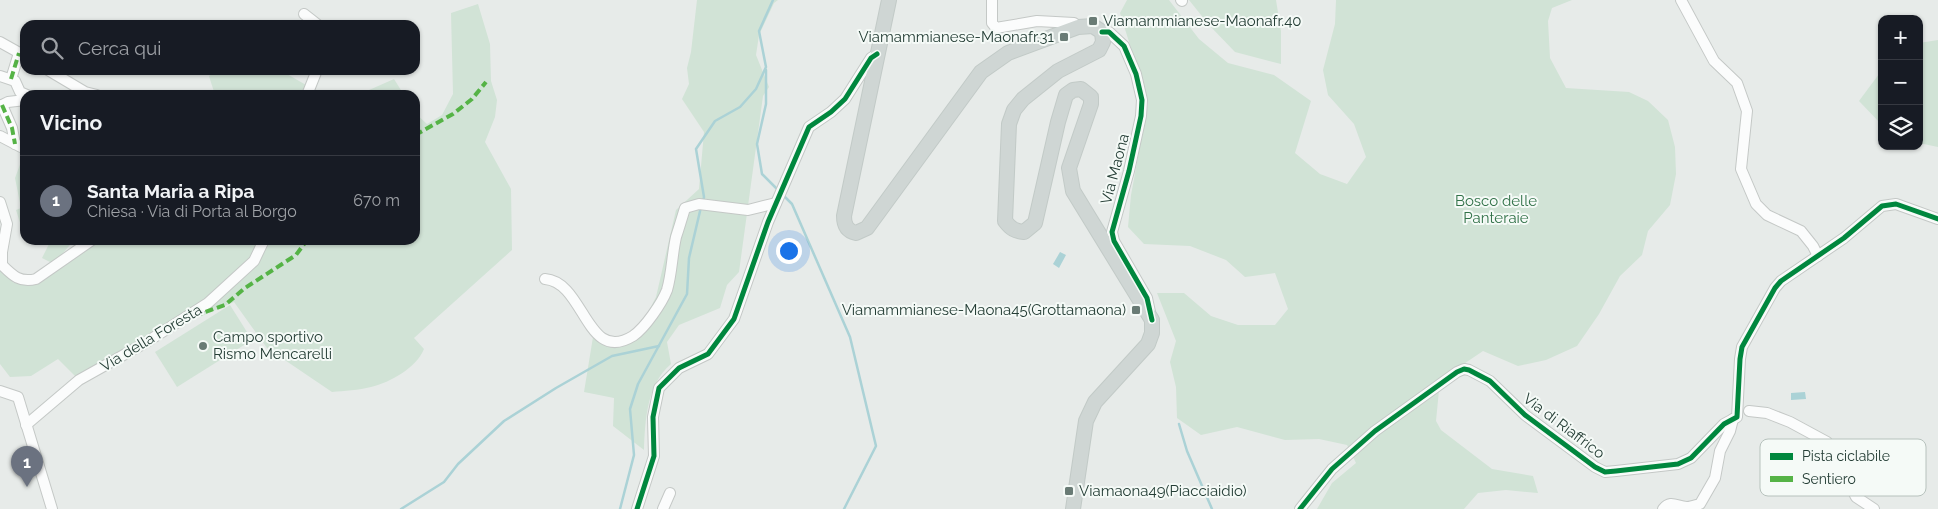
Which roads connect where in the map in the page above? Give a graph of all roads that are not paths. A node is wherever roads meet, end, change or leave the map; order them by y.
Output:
1 (889, 0) edge
2 (992, 0) edge
3 (1682, 0) edge
4 (304, 14) dead end
5 (312, 20) edge
6 (1078, 27) junction
7 (1102, 32) junction
8 (0, 42) edge
9 (20, 53) edge
10 (877, 54) junction
11 (20, 59) edge
12 (57, 75) edge
13 (315, 75) edge
14 (0, 76) edge
15 (11, 79) junction
16 (83, 90) edge
17 (308, 90) edge
18 (20, 92) edge
19 (20, 101) edge
20 (1, 105) edge
21 (0, 136) edge
22 (20, 145) edge
23 (0, 202) edge
24 (776, 203) junction
25 (1938, 218) edge
26 (85, 245) edge
27 (262, 245) edge
28 (1818, 256) junction
29 (545, 279) dead end
30 (1152, 320) junction
31 (0, 391) edge
32 (1735, 418) junction
33 (26, 425) junction
34 (1821, 439) edge
35 (670, 493) dead end
36 (1856, 496) edge
37 (1074, 507) edge
38 (52, 509) edge
39 (637, 509) edge
40 (663, 509) edge
41 (1300, 509) edge
42 (1662, 509) edge
43 (1874, 509) edge

1 - 10 main road
2 - 6 street
3 - 28 street
4 - 5 street
6 - 7 main road, Via Maona
6 - 10 main road
7 - 30 street, Via Maona
7 - 30 main road, Via Maona
8 - 9 street
10 - 24 street
11 - 15 street
12 - 16 street
13 - 17 street
14 - 15 street
15 - 18 street
19 - 20 street
20 - 22 street
21 - 22 street
23 - 26 street
24 - 29 street
24 - 39 street
25 - 28 street
27 - 33 street, Via della Foresta
28 - 32 street
30 - 37 main road, Via Maona
31 - 33 street
32 - 34 street
32 - 41 street, Via di Riaffrico
32 - 42 street
33 - 38 street
35 - 40 street
36 - 43 street

